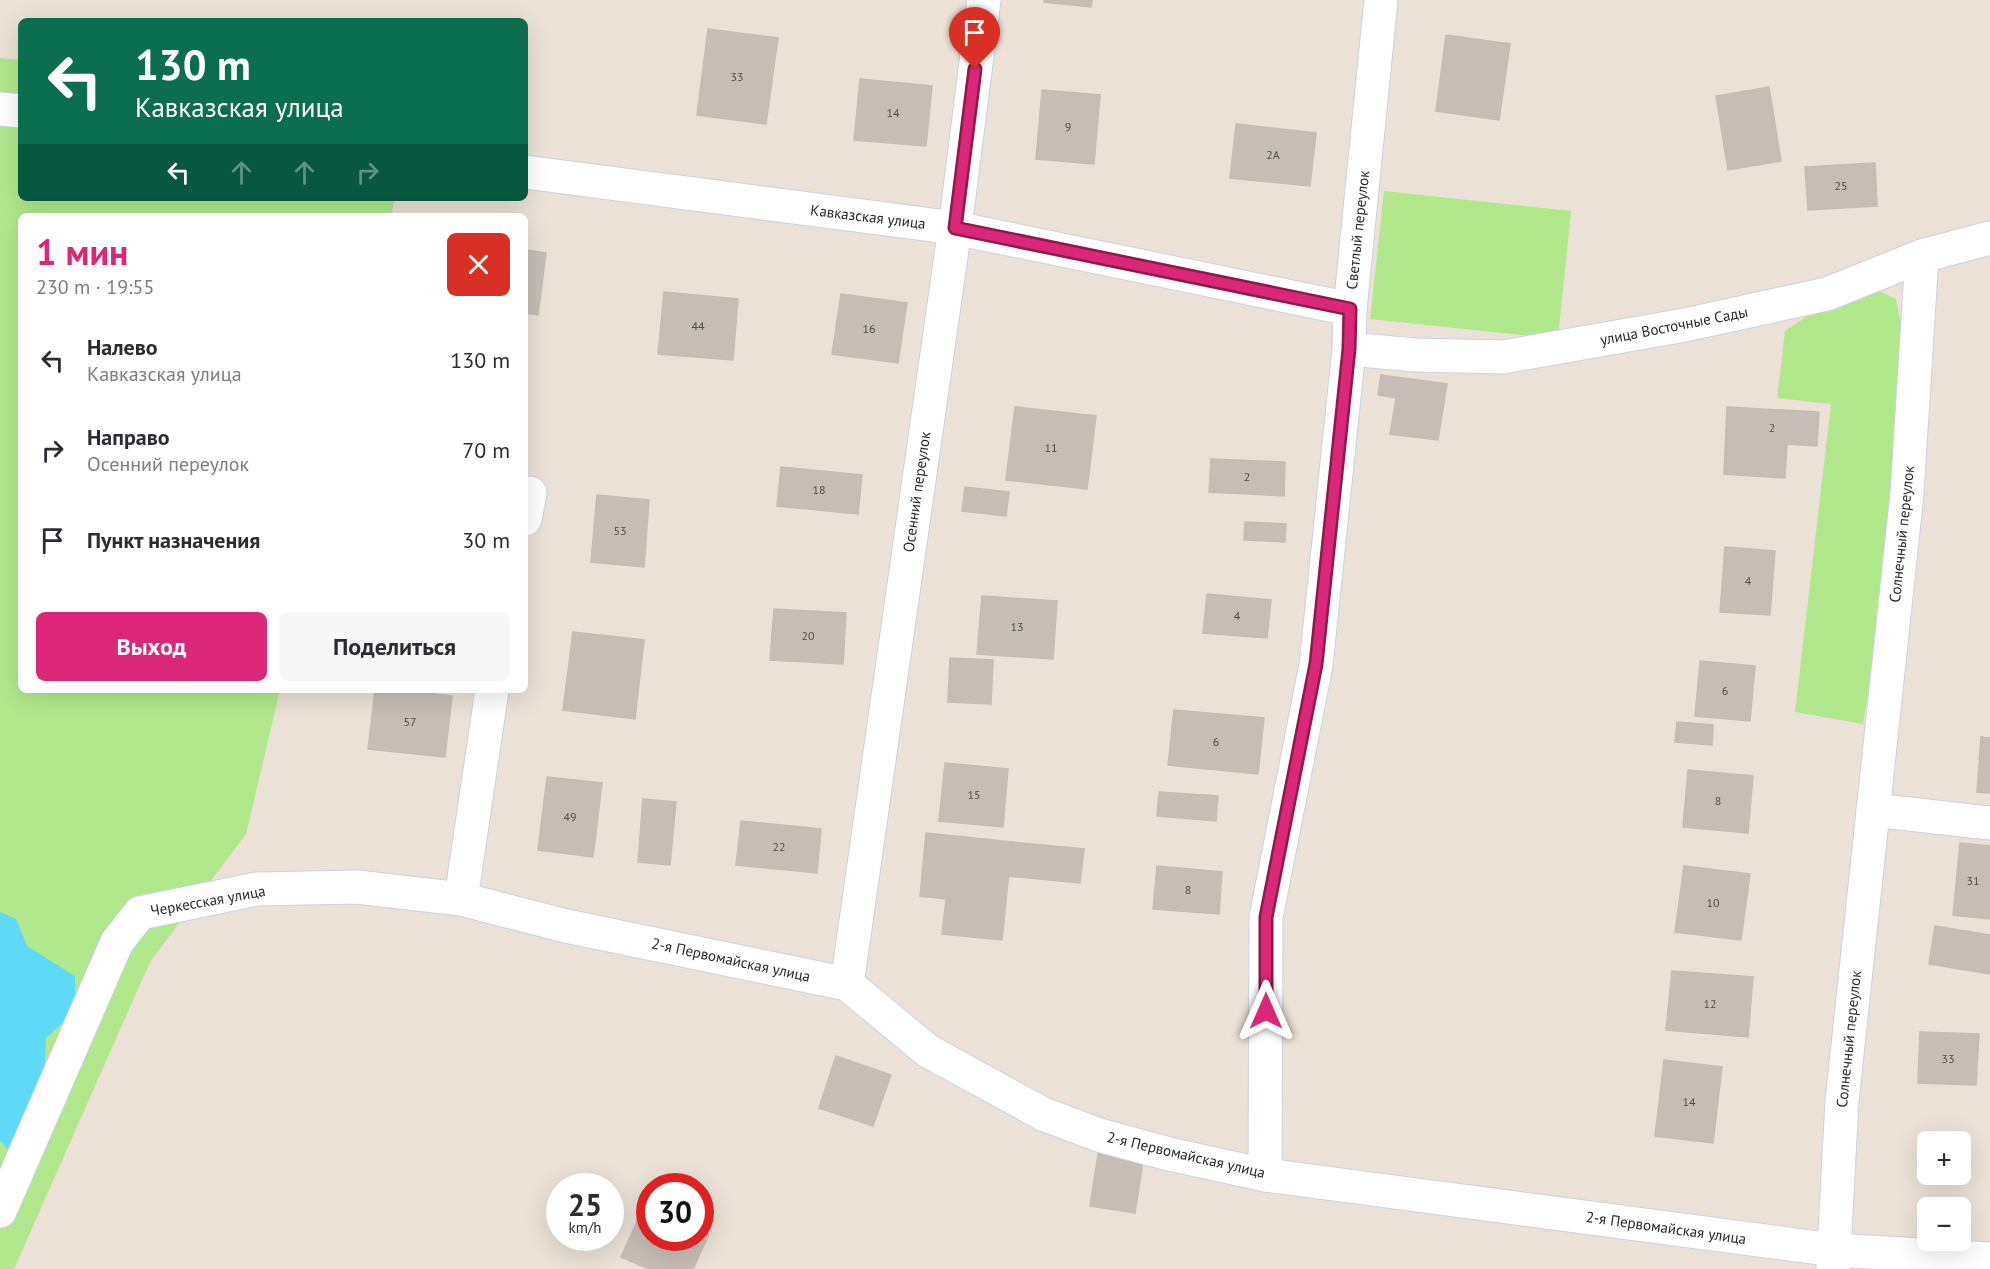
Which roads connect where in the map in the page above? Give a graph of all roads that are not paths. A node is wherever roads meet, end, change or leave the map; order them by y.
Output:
1 (984, 0) edge
2 (1381, 0) edge
3 (0, 108) edge
4 (18, 111) edge
5 (528, 172) edge
6 (955, 228) junction
7 (1990, 237) edge
8 (1923, 256) junction
9 (1350, 309) junction
10 (1349, 349) junction
11 (492, 693) edge
12 (1873, 810) junction
13 (1990, 823) edge
14 (461, 899) junction
15 (847, 984) junction
16 (1265, 1175) junction
17 (0, 1211) edge
18 (1990, 1259) edge
19 (1833, 1260) edge

1 - 6 street, Осенний переулок
2 - 9 street, Светлый переулок
3 - 4 street
5 - 6 street, Кавказcкая улица
6 - 9 street, Кавказcкая улица
6 - 15 street, Осенний переулок
7 - 8 street, улица Восточные Сады
8 - 10 street, улица Восточные Сады
8 - 12 street, Солнечный переулок
9 - 10 street, Светлый переулок
10 - 16 street, Светлый переулок
11 - 14 street
12 - 13 street
12 - 19 street, Солнечный переулок
14 - 15 street, 2-я Первомайская улица
14 - 17 street, Черкесская улица
15 - 16 street, 2-я Первомайская улица
16 - 19 street, 2-я Первомайская улица
18 - 19 street, 2-я Первомайская улица

